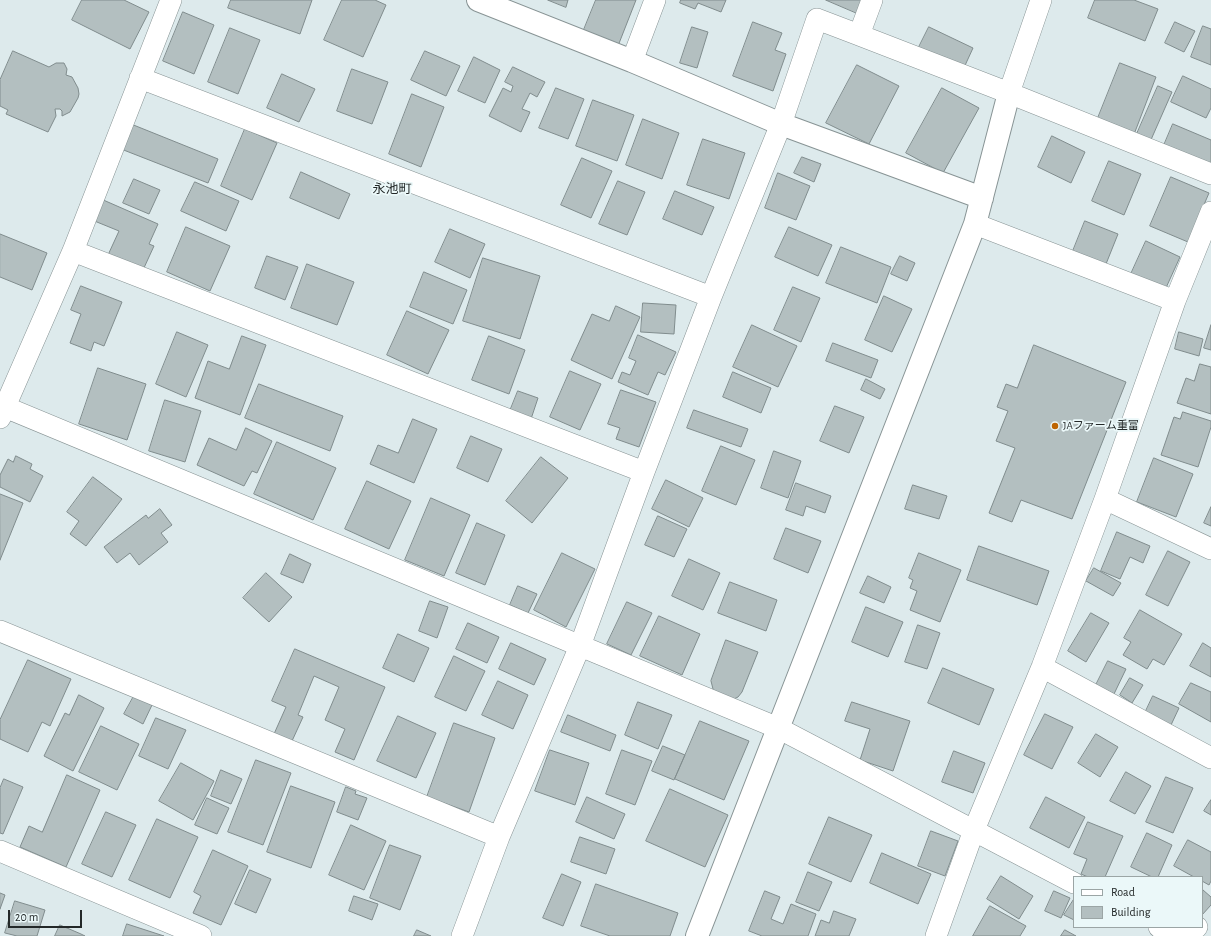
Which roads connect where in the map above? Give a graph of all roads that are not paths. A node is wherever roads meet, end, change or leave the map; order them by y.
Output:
1 (171, 0) edge
2 (478, 0) edge
3 (655, 0) edge
4 (872, 0) edge
5 (1041, 0) edge
6 (859, 34) junction
7 (632, 61) junction
8 (140, 78) junction
9 (1009, 93) junction
10 (781, 124) junction
11 (1211, 174) edge
12 (982, 198) junction
13 (1211, 212) edge
14 (975, 224) junction
15 (73, 251) junction
16 (711, 297) junction
17 (1175, 301) junction
18 (1, 410) edge
19 (644, 472) junction
20 (1105, 499) junction
21 (1211, 549) edge
22 (0, 631) edge
23 (580, 646) junction
24 (1042, 667) junction
25 (778, 728) junction
26 (1211, 758) edge
27 (974, 830) junction
28 (499, 837) junction
29 (0, 850) edge
30 (1073, 882) edge
31 (1211, 916) edge
32 (1203, 922) edge
33 (1161, 928) edge
34 (1196, 928) edge
35 (201, 936) edge
36 (462, 936) edge
37 (697, 936) edge
38 (936, 936) edge
39 (1176, 936) edge
40 (1186, 936) edge

1 - 8 street
2 - 7 street
3 - 7 street
4 - 6 street
5 - 9 street
6 - 9 street
6 - 10 street
7 - 10 street
8 - 15 street
8 - 16 street
9 - 11 street
9 - 12 street
10 - 12 street
10 - 16 street
12 - 14 street
13 - 17 street
14 - 17 street
14 - 25 street
15 - 18 street
15 - 19 street
16 - 19 street
17 - 20 street
18 - 23 street
19 - 23 street
20 - 21 street
20 - 24 street
22 - 28 street
23 - 25 street
23 - 28 street
24 - 26 street
24 - 27 street
25 - 27 street
25 - 37 street
27 - 30 street
27 - 38 street
28 - 36 street
29 - 35 street
31 - 32 street
33 - 39 street
34 - 40 street

